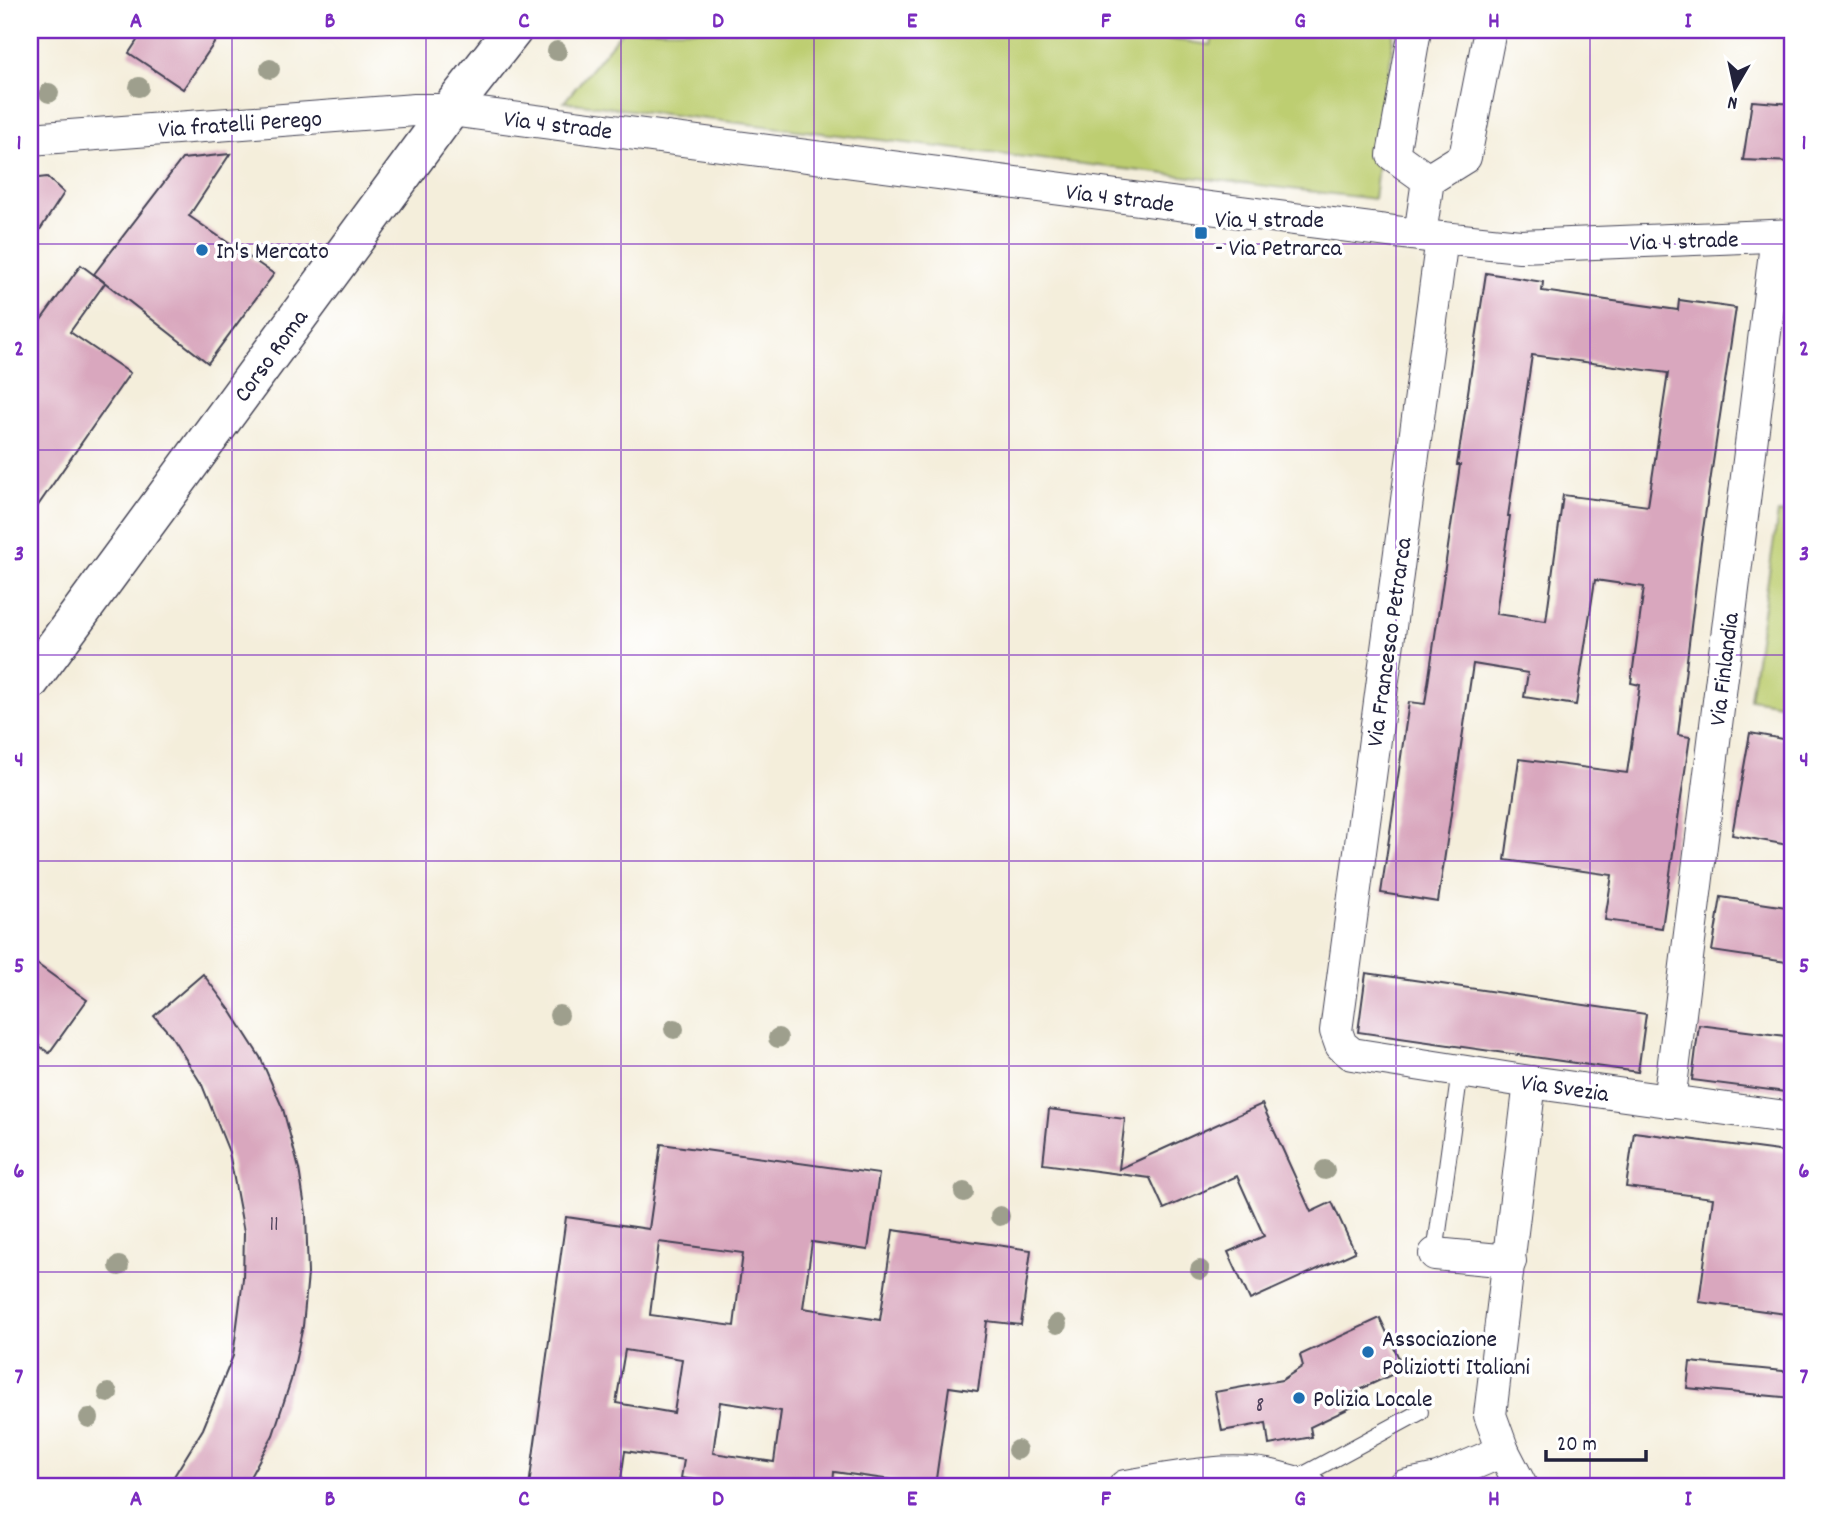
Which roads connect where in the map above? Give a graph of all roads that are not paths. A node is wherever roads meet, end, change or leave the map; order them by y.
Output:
1 (513, 30) edge
2 (1415, 30) edge
3 (1490, 30) edge
4 (450, 110) junction
5 (30, 139) edge
6 (1429, 180) junction
7 (1785, 236) edge
8 (1431, 237) junction
9 (30, 681) edge
10 (1341, 1045) joint
11 (1460, 1071) junction
12 (1530, 1082) junction
13 (1669, 1102) junction
14 (1793, 1118) edge
15 (1435, 1254) joint
16 (1510, 1261) junction
17 (1420, 1412) dead end
18 (1503, 1451) junction
19 (1287, 1482) edge
20 (1433, 1482) edge
21 (1125, 1486) edge
22 (1404, 1486) edge
23 (1521, 1486) edge

1 - 4 main road, Corso Roma
2 - 6 street
3 - 6 street
4 - 5 street, Via fratelli Perego
4 - 8 street, Via 4 strade
4 - 9 main road, Corso Roma
6 - 8 street, Via Francesco Petrarca
7 - 8 street, Via 4 strade
7 - 13 street, Via Finlandia
8 - 10 street, Via Francesco Petrarca
10 - 11 street, Via Svezia
11 - 12 street, Via Svezia
11 - 15 lane
12 - 13 street, Via Svezia
12 - 16 street
13 - 14 street, Via Svezia
15 - 16 street
16 - 18 street
17 - 19 lane
18 - 20 street
18 - 23 street
19 - 21 street
20 - 22 street

